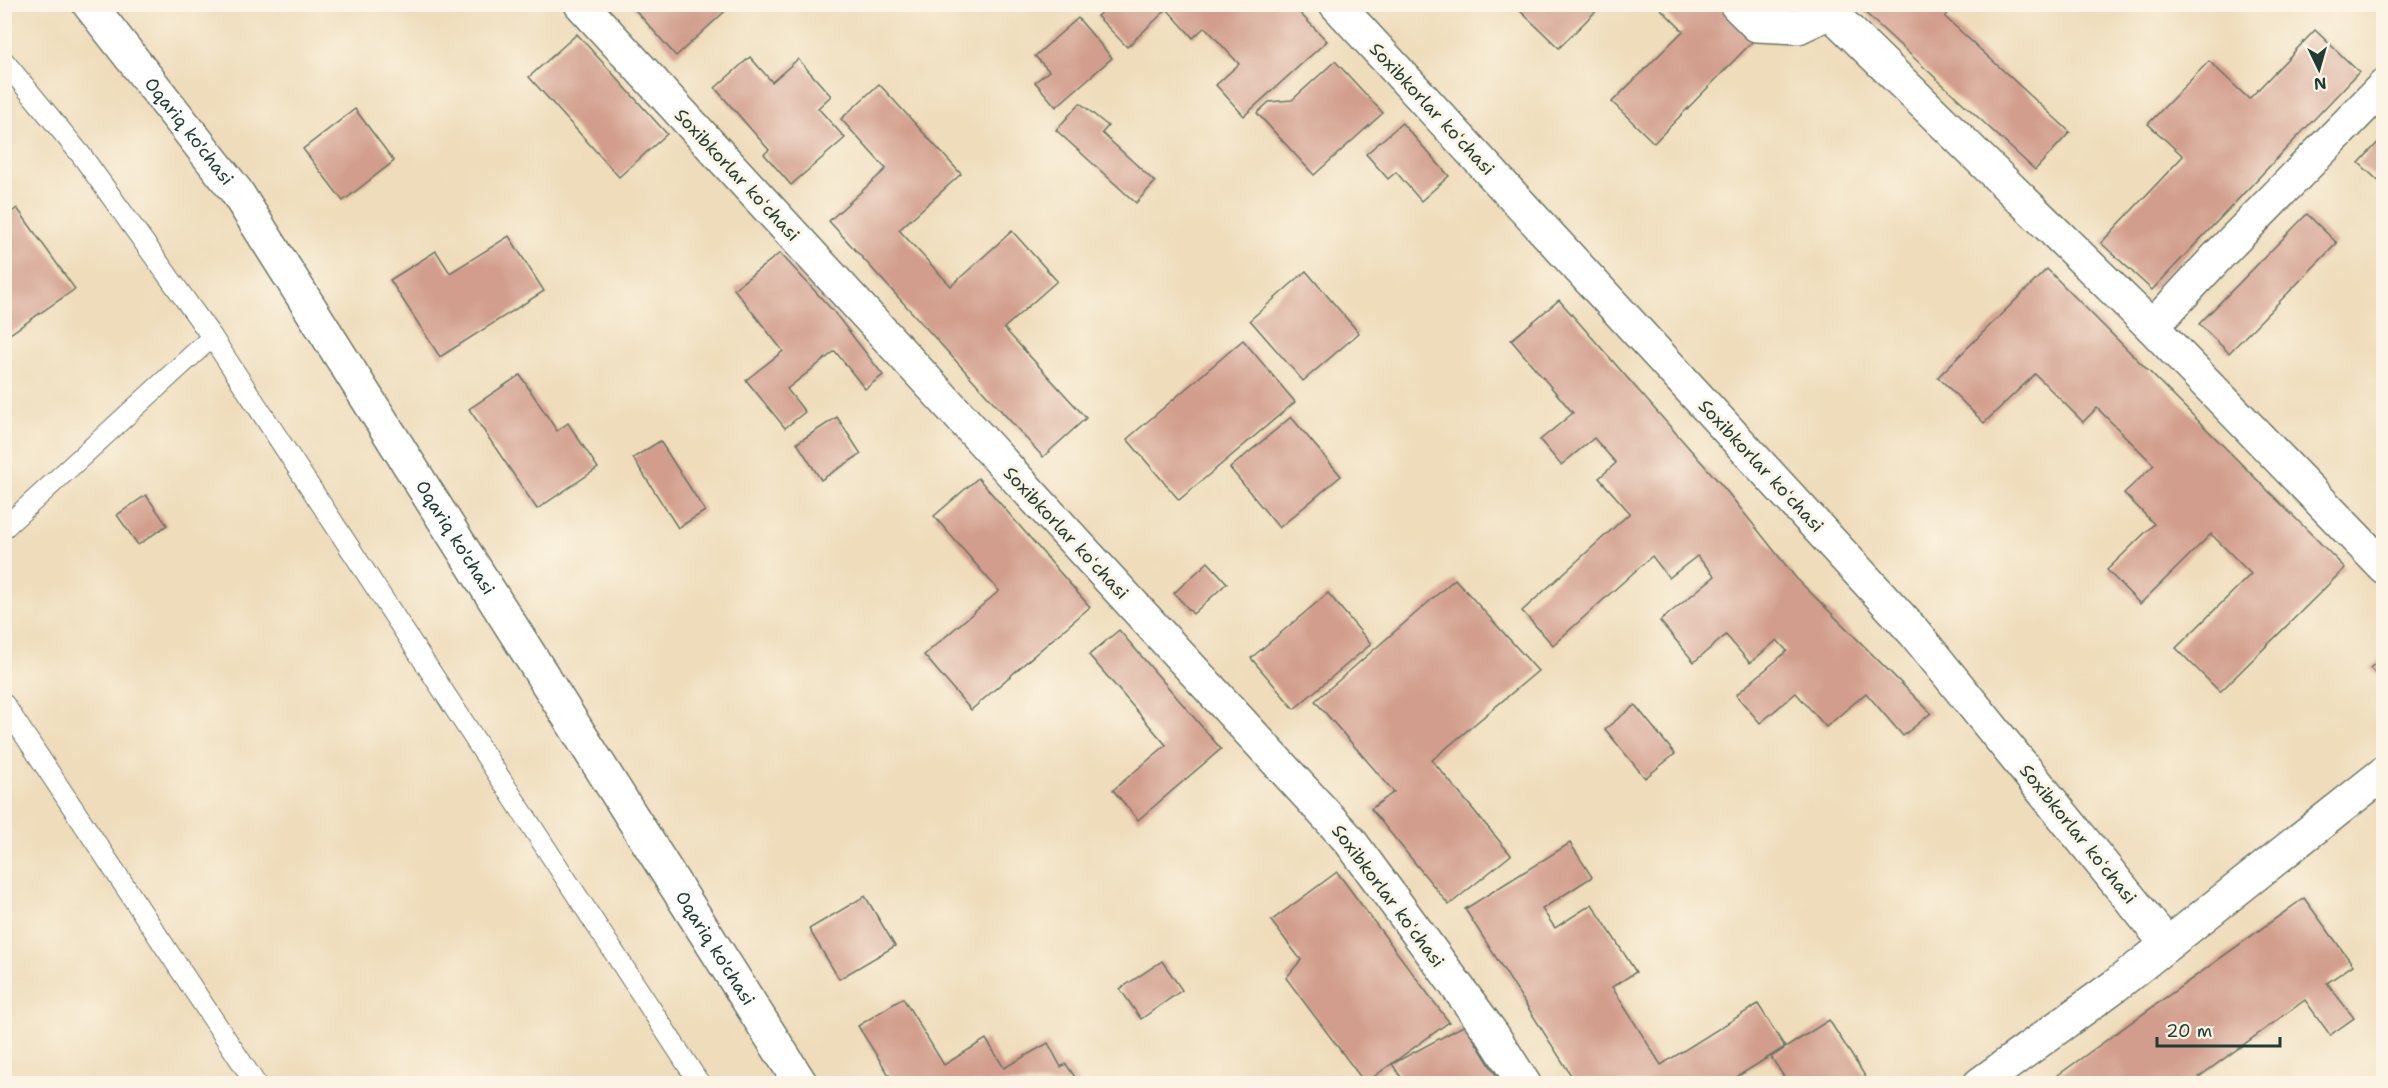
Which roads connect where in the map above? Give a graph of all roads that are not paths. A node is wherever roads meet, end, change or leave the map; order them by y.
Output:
1 (89, 4) edge
2 (581, 4) edge
3 (1336, 4) edge
4 (1736, 4) edge
5 (1833, 8) edge
6 (4, 61) edge
7 (2384, 86) edge
8 (2152, 327) junction
9 (212, 337) junction
10 (4, 528) edge
11 (2384, 567) edge
12 (6, 708) edge
13 (2384, 773) edge
14 (2167, 944) junction
15 (256, 1083) edge
16 (700, 1083) edge
17 (801, 1083) edge
18 (1524, 1083) edge
19 (1980, 1083) edge

1 - 17 street, Oqariq ko'chasi
2 - 18 street, Soxibkorlar koʻchasi
3 - 14 street, Soxibkorlar koʻchasi
4 - 5 street
5 - 8 street
6 - 9 lane
7 - 8 street
8 - 11 street
9 - 10 lane
9 - 16 lane
12 - 15 lane
13 - 14 street
14 - 19 street

